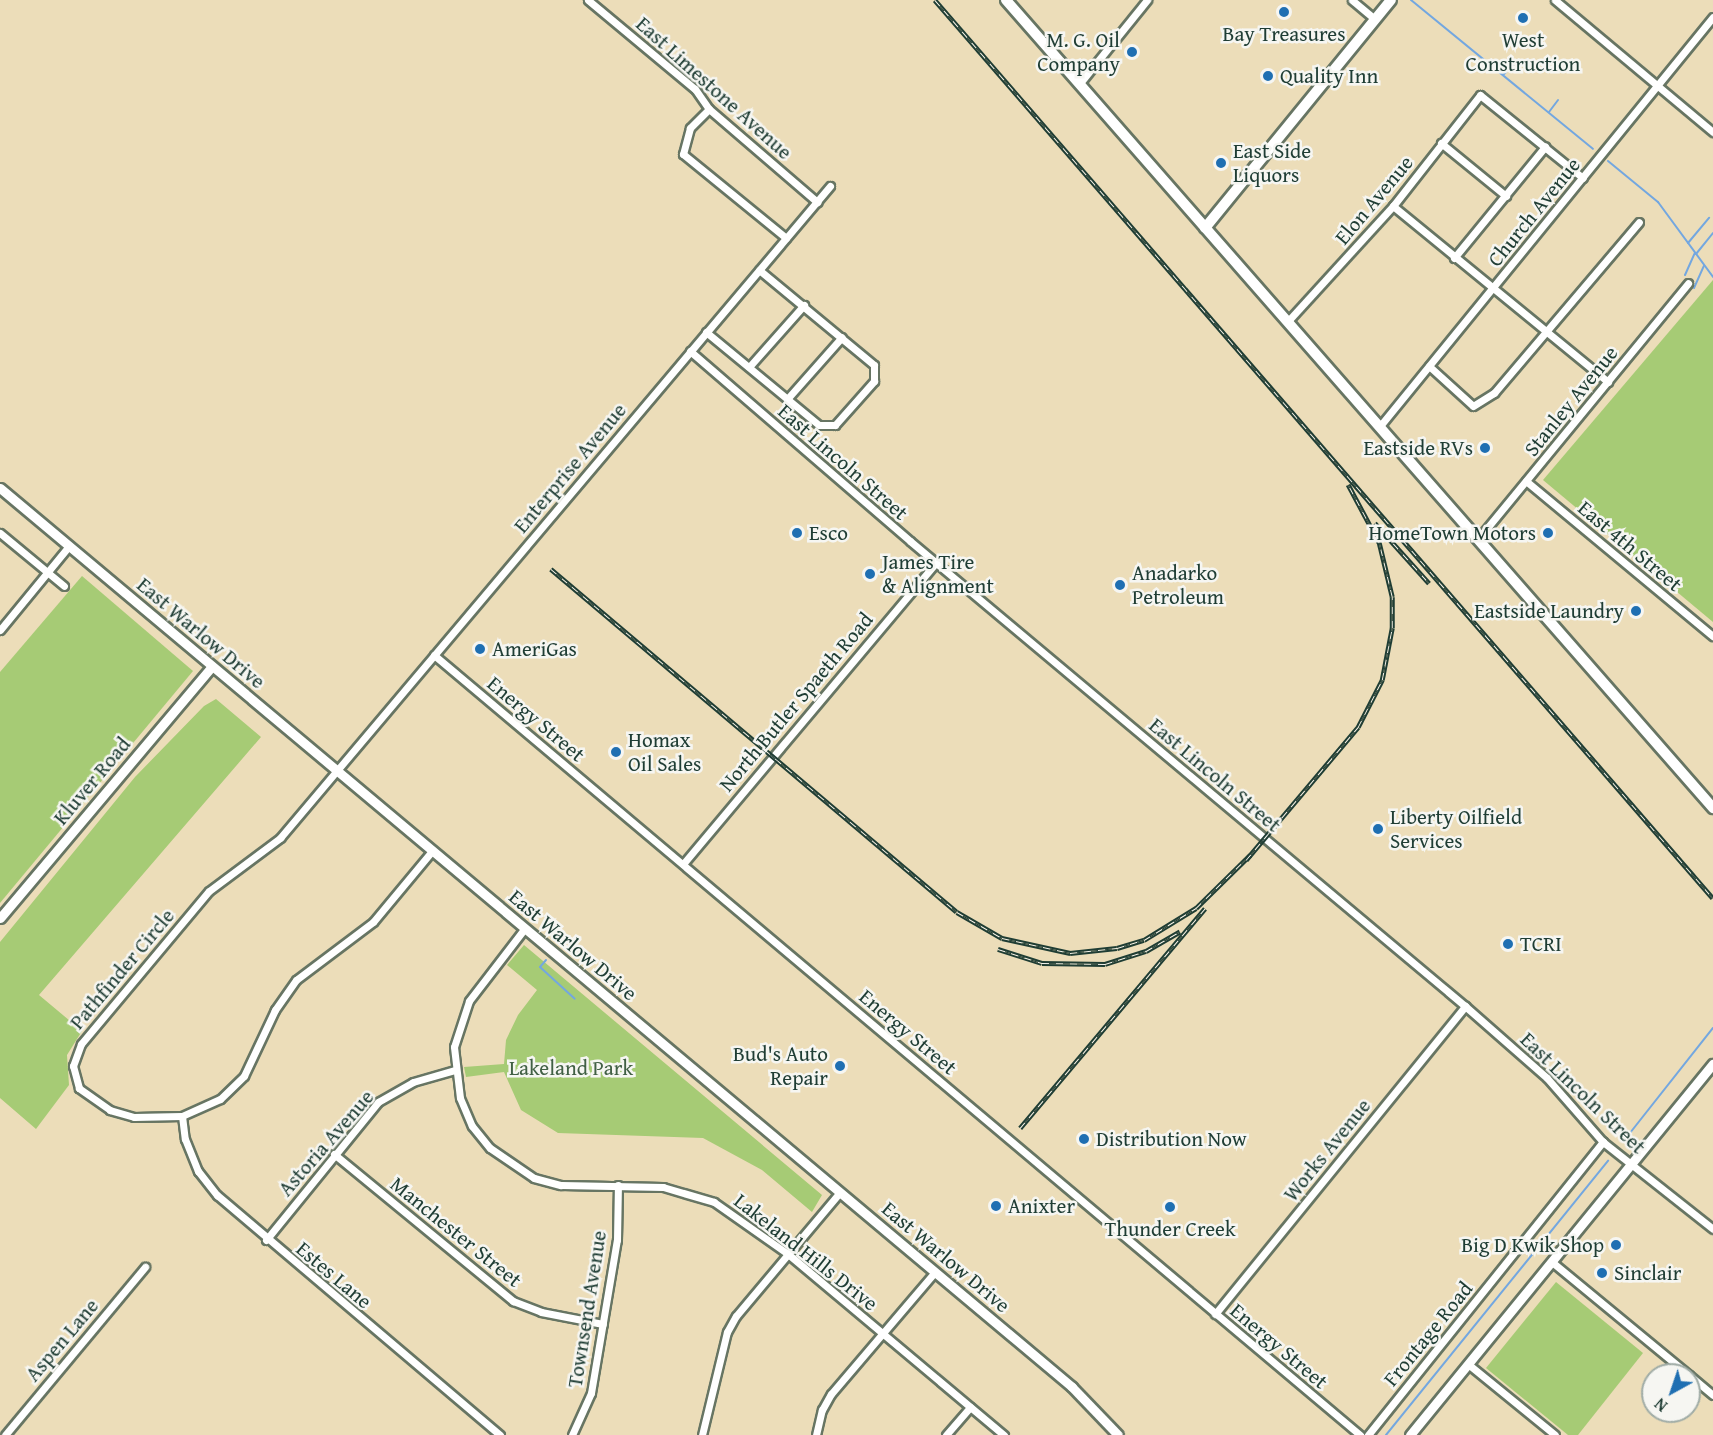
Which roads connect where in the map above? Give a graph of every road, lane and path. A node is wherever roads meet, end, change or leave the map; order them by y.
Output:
1 (588, 0) edge
2 (1006, 0) edge
3 (1147, 0) edge
4 (1352, 0) edge
5 (1391, 0) edge
6 (1554, 0) edge
7 (1713, 17) edge
8 (1375, 19) junction
9 (1080, 83) junction
10 (1658, 86) junction
11 (709, 109) junction
12 (1713, 132) edge
13 (1440, 143) junction
14 (1545, 147) junction
15 (1583, 177) junction
16 (830, 186) dead end
17 (1506, 196) junction
18 (817, 202) junction
19 (1393, 206) junction
20 (1639, 222) dead end
21 (1205, 228) junction
22 (786, 238) junction
23 (1454, 258) junction
24 (759, 270) junction
25 (1688, 283) dead end
26 (1493, 288) junction
27 (804, 305) junction
28 (1288, 321) junction
29 (706, 332) junction
30 (1545, 332) junction
31 (842, 337) junction
32 (690, 351) junction
33 (1429, 366) junction
34 (749, 367) junction
35 (1608, 382) junction
36 (788, 398) junction
37 (1380, 426) junction
38 (1526, 481) junction
39 (0, 488) edge
40 (0, 533) edge
41 (1478, 539) junction
42 (69, 546) junction
43 (936, 562) junction
44 (48, 573) junction
45 (64, 586) dead end
46 (0, 630) edge
47 (1713, 636) edge
48 (434, 655) junction
49 (212, 666) junction
50 (337, 772) junction
51 (1713, 808) edge
52 (432, 851) junction
53 (682, 864) junction
54 (0, 918) edge
55 (525, 928) junction
56 (1465, 1006) junction
57 (1713, 1064) edge
58 (455, 1070) junction
59 (182, 1116) junction
60 (1603, 1142) junction
61 (334, 1154) junction
62 (1630, 1164) junction
63 (618, 1185) junction
64 (840, 1192) junction
65 (1713, 1229) edge
66 (266, 1240) junction
67 (788, 1254) junction
68 (1552, 1262) junction
69 (145, 1267) dead end
70 (935, 1272) junction
71 (1215, 1314) junction
72 (603, 1324) junction
73 (883, 1334) junction
74 (1674, 1363) edge
75 (1468, 1364) junction
76 (1701, 1385) edge
77 (1713, 1395) edge
78 (970, 1407) junction
79 (5, 1435) edge
80 (500, 1435) edge
81 (572, 1435) edge
82 (702, 1435) edge
83 (816, 1435) edge
84 (946, 1435) edge
85 (1004, 1435) edge
86 (1118, 1435) edge
87 (1360, 1435) edge
88 (1368, 1435) edge
89 (1410, 1435) edge
90 (1555, 1435) edge

1 - 11 street, East Limestone Avenue
2 - 9 main road
3 - 9 street
4 - 8 street
5 - 8 main road
6 - 10 street
7 - 10 street, Church Avenue
8 - 21 main road
9 - 21 main road
10 - 12 street
10 - 15 street, Church Avenue
11 - 18 street, East Limestone Avenue
11 - 22 street
13 - 14 street, Elon Avenue
13 - 17 street
13 - 19 street, Elon Avenue
14 - 15 street
14 - 17 street
15 - 26 street, Church Avenue
16 - 18 street, Enterprise Avenue
17 - 23 street
18 - 22 street, Enterprise Avenue
19 - 23 street
19 - 28 street, Elon Avenue
20 - 30 street
21 - 28 main road
22 - 24 street, Enterprise Avenue
23 - 26 street
24 - 27 street
24 - 29 street, Enterprise Avenue
25 - 35 street, Stanley Avenue
26 - 30 street
26 - 33 street, Church Avenue
27 - 31 street
27 - 34 street
28 - 37 main road
29 - 32 street, Enterprise Avenue
29 - 34 street
30 - 33 street
30 - 35 street
31 - 36 street
31 - 36 street
32 - 43 street, East Lincoln Street
32 - 48 street, Enterprise Avenue
33 - 37 street, Church Avenue
34 - 36 street
35 - 38 street, Stanley Avenue
37 - 41 main road
38 - 41 street, Stanley Avenue
38 - 47 street, East 4th Street
39 - 42 street, East Warlow Drive
40 - 44 street
41 - 51 main road
42 - 44 street
42 - 49 street, East Warlow Drive
43 - 53 street, North Butler Spaeth Road
43 - 56 street, East Lincoln Street
44 - 45 street
44 - 46 street
48 - 50 street, Enterprise Avenue
48 - 53 street, Energy Street
49 - 50 street, East Warlow Drive
49 - 54 street, Kluver Road
50 - 52 street, East Warlow Drive
50 - 59 street, Pathfinder Circle
52 - 55 street, East Warlow Drive
52 - 59 street, Pathfinder Circle
53 - 71 street, Energy Street
55 - 58 street, Lakeland Hills Drive
55 - 64 street, East Warlow Drive
56 - 60 street, East Lincoln Street
56 - 71 street, Works Avenue
57 - 62 street
58 - 61 street, Astoria Avenue
58 - 63 street, Lakeland Hills Drive
59 - 66 street, Estes Lane
60 - 62 street, East Lincoln Street
60 - 88 street, Frontage Road
61 - 66 street, Astoria Avenue
61 - 72 street, Manchester Street
62 - 65 street, East Lincoln Street
62 - 68 street
63 - 67 street, Lakeland Hills Drive
63 - 72 street, Townsend Avenue
64 - 67 street
64 - 70 street, East Warlow Drive
66 - 80 street, Estes Lane
67 - 73 street, Lakeland Hills Drive
67 - 82 street
68 - 74 street
68 - 75 street
69 - 79 street, Aspen Lane
70 - 73 street
70 - 86 street, East Warlow Drive
71 - 87 street, Energy Street
72 - 81 street, Townsend Avenue
73 - 78 street, Lakeland Hills Drive
73 - 83 street
75 - 89 street
75 - 90 street
76 - 77 street
78 - 84 street
78 - 85 street, Lakeland Hills Drive

